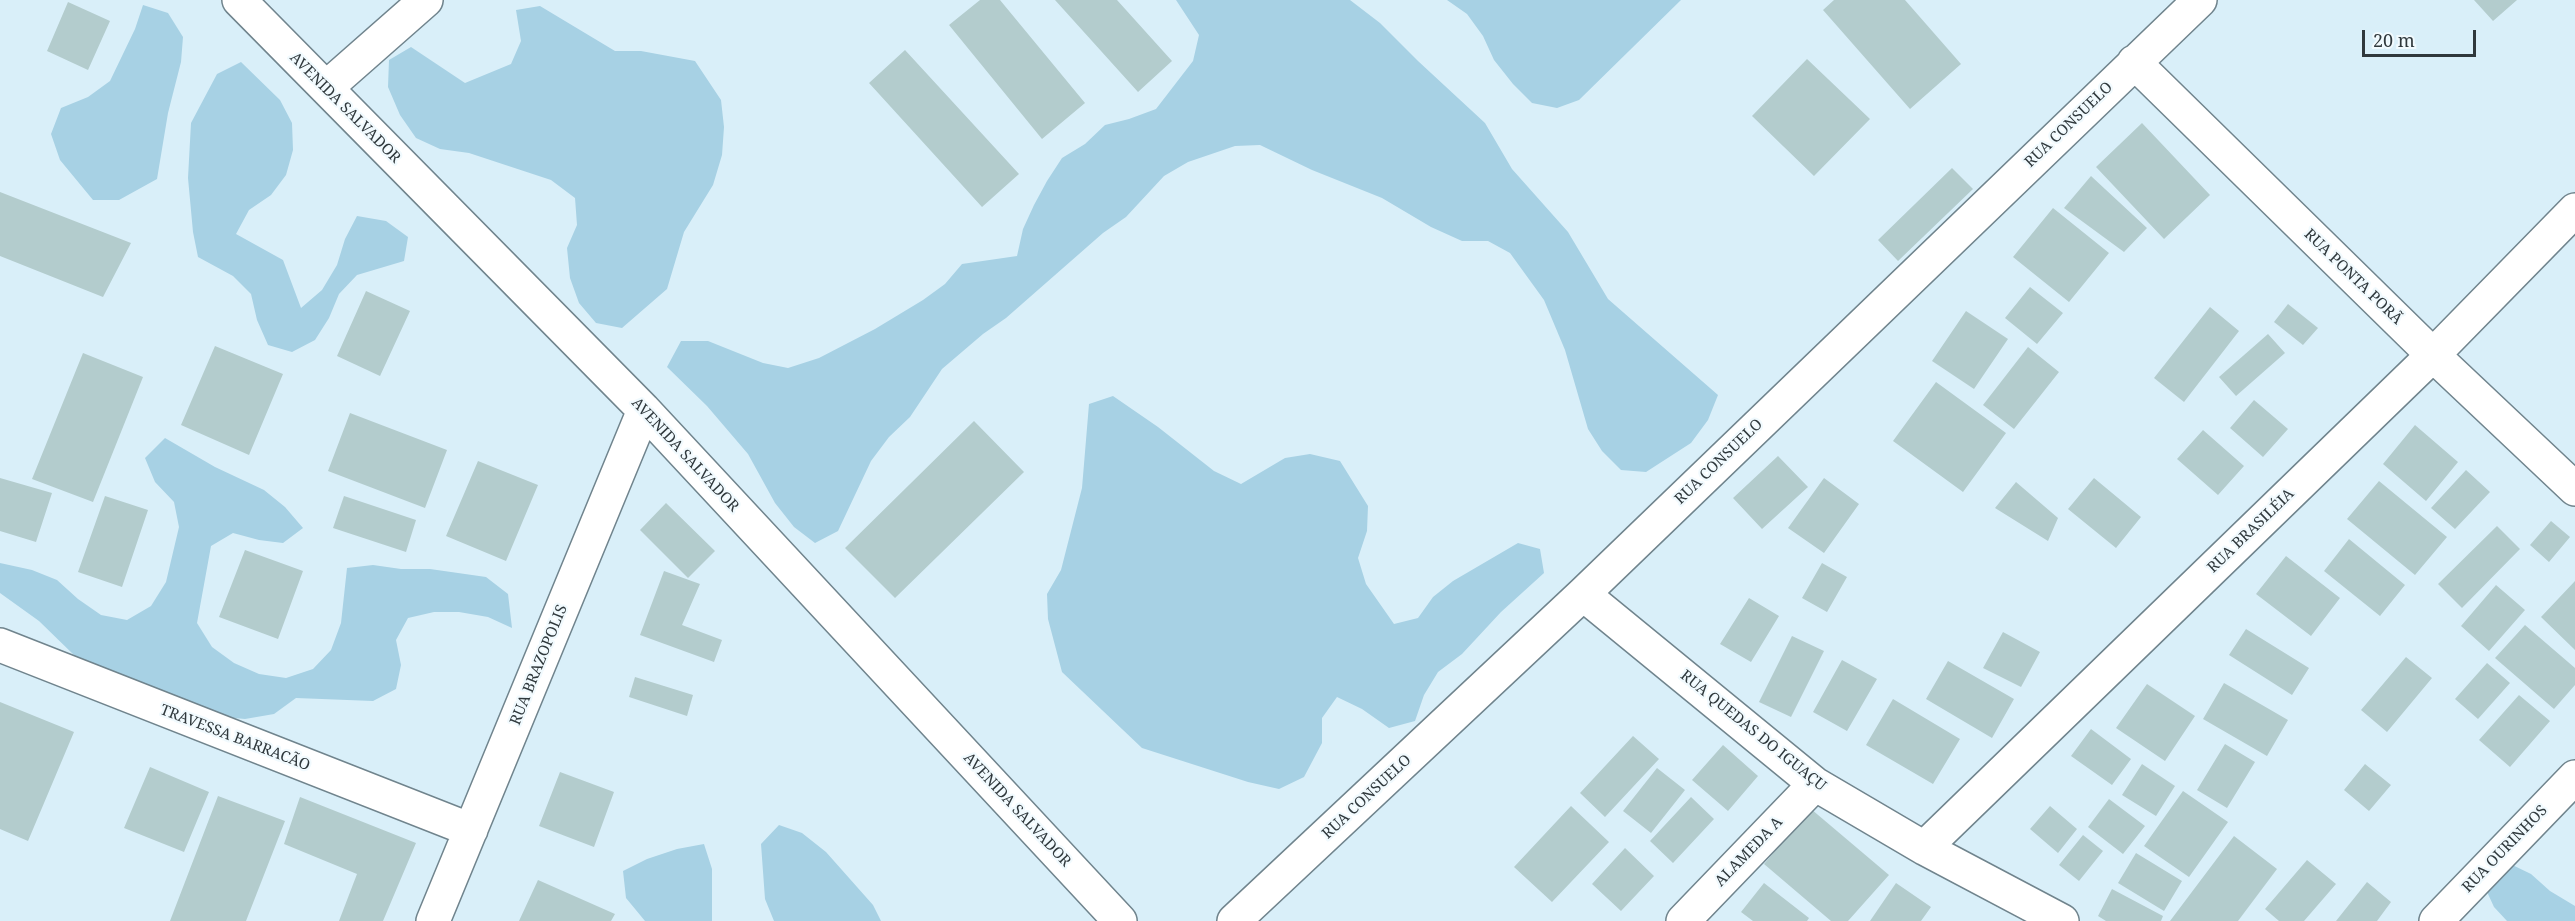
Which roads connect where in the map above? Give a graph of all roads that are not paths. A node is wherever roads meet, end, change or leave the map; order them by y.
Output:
1 (239, 0) edge
2 (426, 0) edge
3 (2200, 0) edge
4 (2134, 62) junction
5 (326, 88) junction
6 (2575, 210) edge
7 (2433, 355) junction
8 (644, 410) junction
9 (2575, 489) edge
10 (1583, 594) junction
11 (0, 645) edge
12 (2575, 777) edge
13 (1815, 784) junction
14 (471, 830) junction
15 (1924, 849) junction
16 (433, 921) edge
17 (1120, 921) edge
18 (1234, 921) edge
19 (1683, 921) edge
20 (2062, 921) edge
21 (2436, 921) edge

1 - 5 street, AVENIDA SALVADOR
2 - 5 street
3 - 4 street, RUA CONSUELO
4 - 7 street, RUA PONTA PORÃ
4 - 10 street, RUA CONSUELO
5 - 8 street, AVENIDA SALVADOR
6 - 7 street, RUA BRASILÉIA
7 - 9 street, RUA PONTA PORÃ
7 - 15 street, RUA BRASILÉIA
8 - 14 street, RUA BRAZOPOLIS
8 - 17 street, AVENIDA SALVADOR
10 - 13 street, RUA QUEDAS DO IGUAÇU
10 - 18 street, RUA CONSUELO
11 - 14 street, TRAVESSA BARRACÃO
12 - 21 street, RUA OURINHOS
13 - 15 street, RUA QUEDAS DO IGUAÇU
13 - 19 street, ALAMEDA A
14 - 16 street, RUA BRAZOPOLIS
15 - 20 street, RUA QUEDAS DO IGUAÇU

